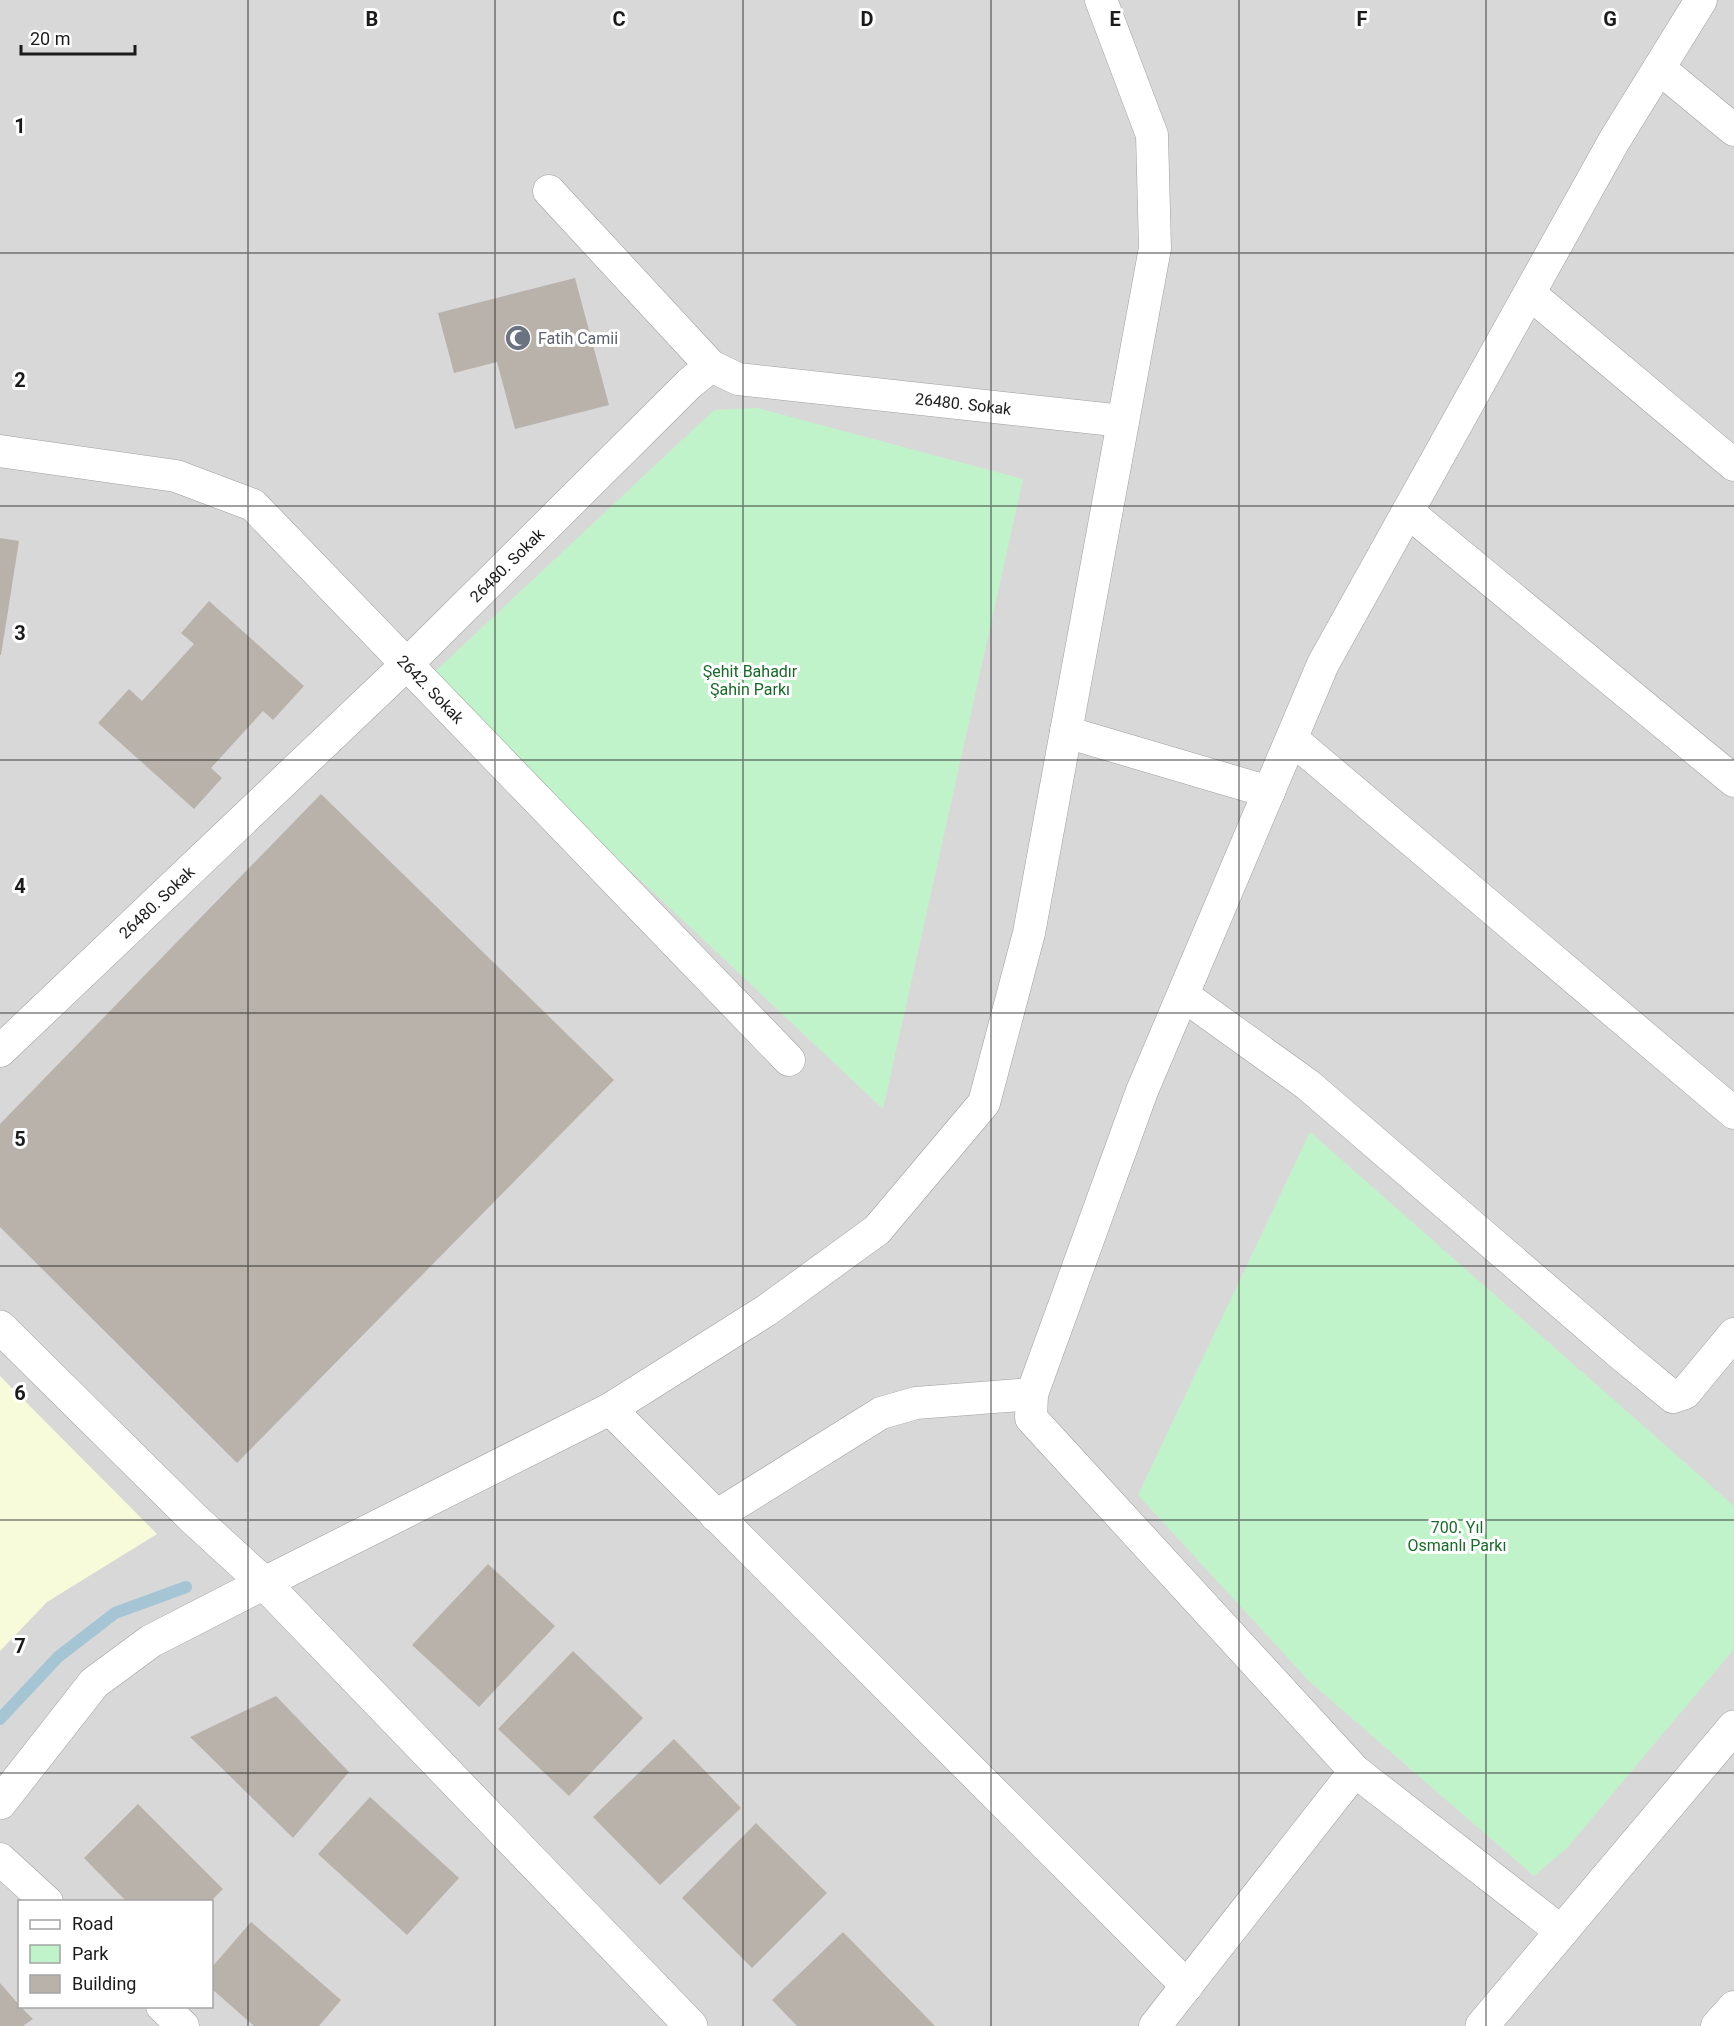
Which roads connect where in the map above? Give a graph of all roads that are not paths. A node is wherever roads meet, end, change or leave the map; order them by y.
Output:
1 (1101, 0) edge
2 (1701, 0) edge
3 (1659, 68) junction
4 (1734, 130) edge
5 (549, 191) dead end
6 (1530, 294) junction
7 (711, 366) junction
8 (1123, 421) junction
9 (0, 451) edge
10 (1734, 465) edge
11 (1408, 512) junction
12 (406, 664) junction
13 (1066, 732) junction
14 (1292, 739) junction
15 (1734, 781) edge
16 (1269, 792) junction
17 (1183, 995) junction
18 (0, 1051) edge
19 (789, 1060) dead end
20 (1734, 1113) edge
21 (0, 1327) edge
22 (1734, 1334) edge
23 (1032, 1394) junction
24 (610, 1409) junction
25 (716, 1516) junction
26 (264, 1583) junction
27 (1734, 1727) edge
28 (1355, 1771) junction
29 (0, 1803) edge
30 (0, 1859) edge
31 (45, 1900) edge
32 (1562, 1932) junction
33 (1186, 1986) junction
34 (1734, 2007) edge
35 (163, 2008) edge
36 (183, 2026) edge
37 (691, 2026) edge
38 (1155, 2026) edge
39 (1482, 2026) edge
40 (1717, 2026) edge

1 - 8 street
2 - 3 street
3 - 4 street
3 - 6 street
5 - 7 street
6 - 10 street
6 - 11 street
7 - 8 street, 26480. Sokak
7 - 12 street, 26480. Sokak
8 - 13 street
9 - 12 street, 2642. Sokak
11 - 14 street
11 - 15 street
12 - 18 street, 26480. Sokak
12 - 19 street, 2642. Sokak
13 - 16 street
13 - 24 street
14 - 16 street
14 - 20 street
16 - 17 street
17 - 22 street
17 - 23 street
21 - 26 street
23 - 25 street
23 - 28 street
24 - 25 street
24 - 26 street
25 - 33 street
26 - 29 street
26 - 37 street
27 - 32 street
28 - 32 street
28 - 33 street
30 - 31 street
32 - 39 street
33 - 38 street
34 - 40 street
35 - 36 street

